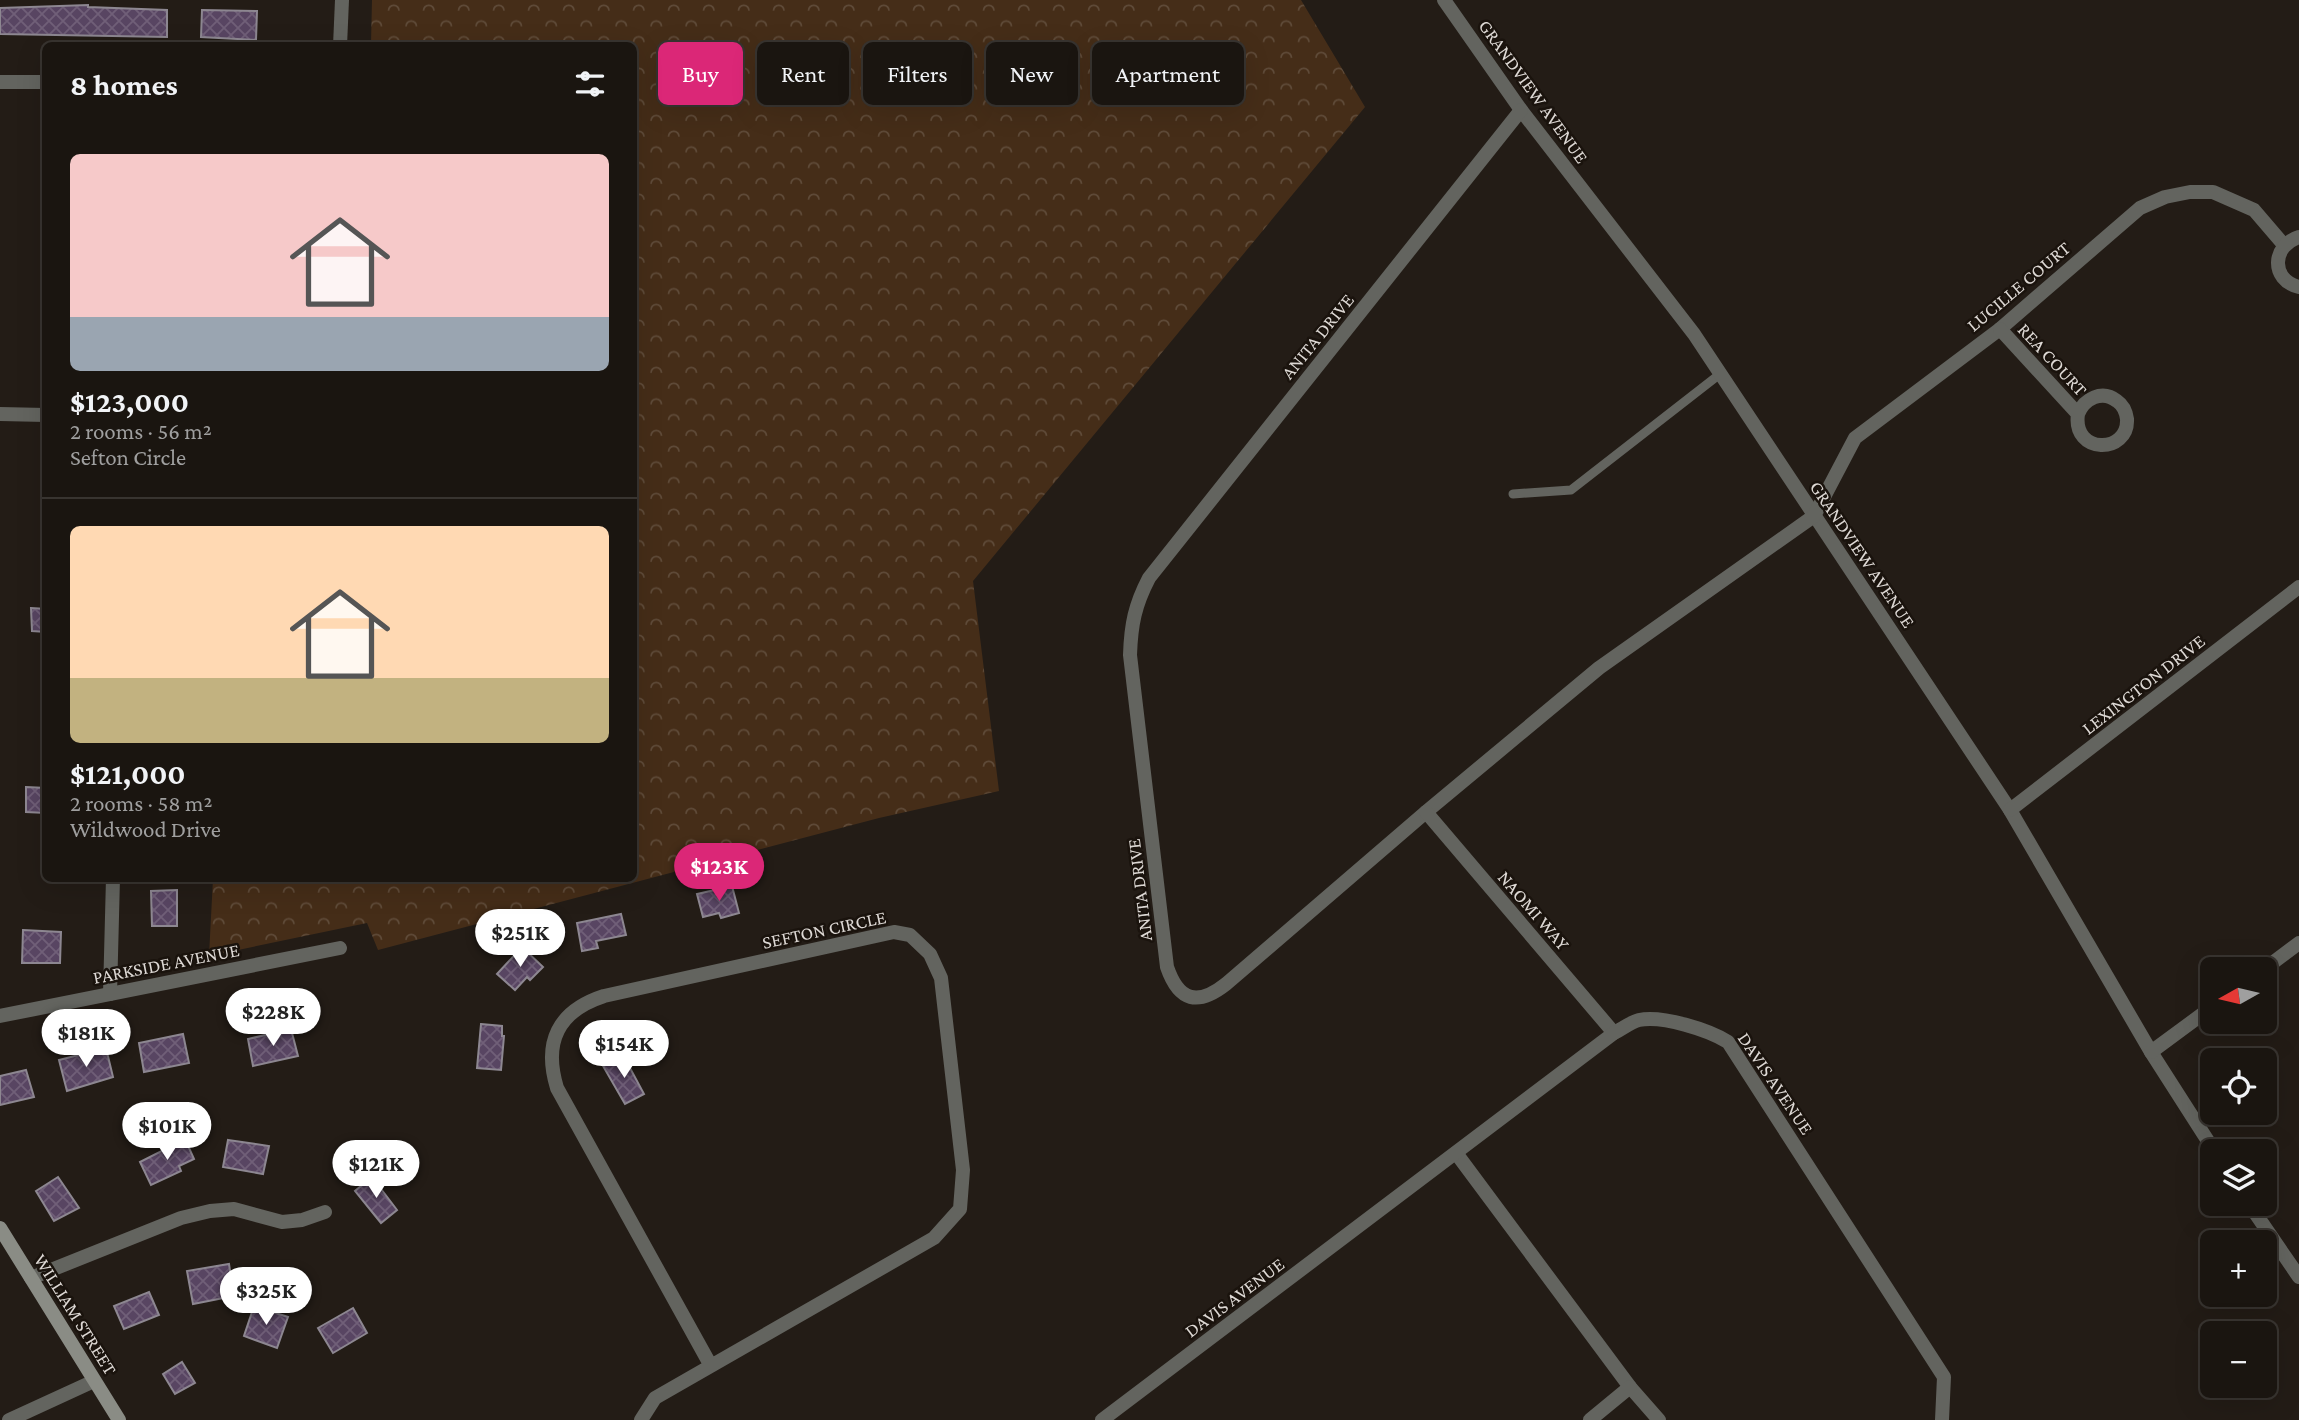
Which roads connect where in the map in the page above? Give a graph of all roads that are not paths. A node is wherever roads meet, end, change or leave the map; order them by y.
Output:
1 (342, 0) edge
2 (1444, 0) edge
3 (340, 42) edge
4 (0, 82) edge
5 (42, 82) edge
6 (1521, 110) junction
7 (2299, 237) edge
8 (2284, 245) junction
9 (2299, 287) edge
10 (2000, 329) junction
11 (1720, 374) junction
12 (0, 414) edge
13 (2078, 414) dead end
14 (42, 415) edge
15 (1513, 494) dead end
16 (1814, 516) junction
17 (2299, 587) edge
18 (2010, 810) junction
19 (1426, 812) junction
20 (113, 882) edge
21 (2299, 943) edge
22 (340, 948) dead end
23 (2277, 960) edge
24 (110, 994) junction
25 (0, 1016) edge
26 (2200, 1016) edge
27 (1614, 1033) junction
28 (2151, 1052) junction
29 (2207, 1139) edge
30 (1455, 1153) junction
31 (325, 1212) dead end
32 (2257, 1216) edge
33 (0, 1228) edge
34 (2299, 1277) edge
35 (31, 1278) junction
36 (712, 1366) junction
37 (94, 1381) junction
38 (1630, 1387) junction
39 (9, 1420) edge
40 (119, 1420) edge
41 (641, 1420) edge
42 (1102, 1420) edge
43 (1590, 1420) edge
44 (1659, 1420) edge
45 (1942, 1420) edge

1 - 3 street
2 - 6 street, GRANDVIEW AVENUE
4 - 5 street
6 - 11 street, GRANDVIEW AVENUE
6 - 19 street, ANITA DRIVE
7 - 8 street
8 - 9 street
8 - 10 street, LUCILLE COURT
10 - 13 street, REA COURT
10 - 16 street, LUCILLE COURT
11 - 15 lane
11 - 16 street, GRANDVIEW AVENUE
12 - 14 street
16 - 18 street, GRANDVIEW AVENUE
16 - 19 street, ANITA DRIVE
17 - 18 street, LEXINGTON DRIVE
18 - 28 street, GRANDVIEW AVENUE
19 - 27 street, NAOMI WAY
20 - 24 street
21 - 23 street
22 - 24 street, PARKSIDE AVENUE
24 - 25 street, PARKSIDE AVENUE
26 - 28 street
27 - 30 street, DAVIS AVENUE
27 - 45 street, DAVIS AVENUE
28 - 29 street, GRANDVIEW AVENUE
30 - 38 street
30 - 42 street, DAVIS AVENUE
31 - 35 street
32 - 34 street
33 - 35 main road, WILLIAM STREET
35 - 37 main road, WILLIAM STREET
36 - 36 street, SEFTON CIRCLE
36 - 41 street, SEFTON CIRCLE
37 - 39 street
37 - 40 main road, WILLIAM STREET
38 - 43 street
38 - 44 street

